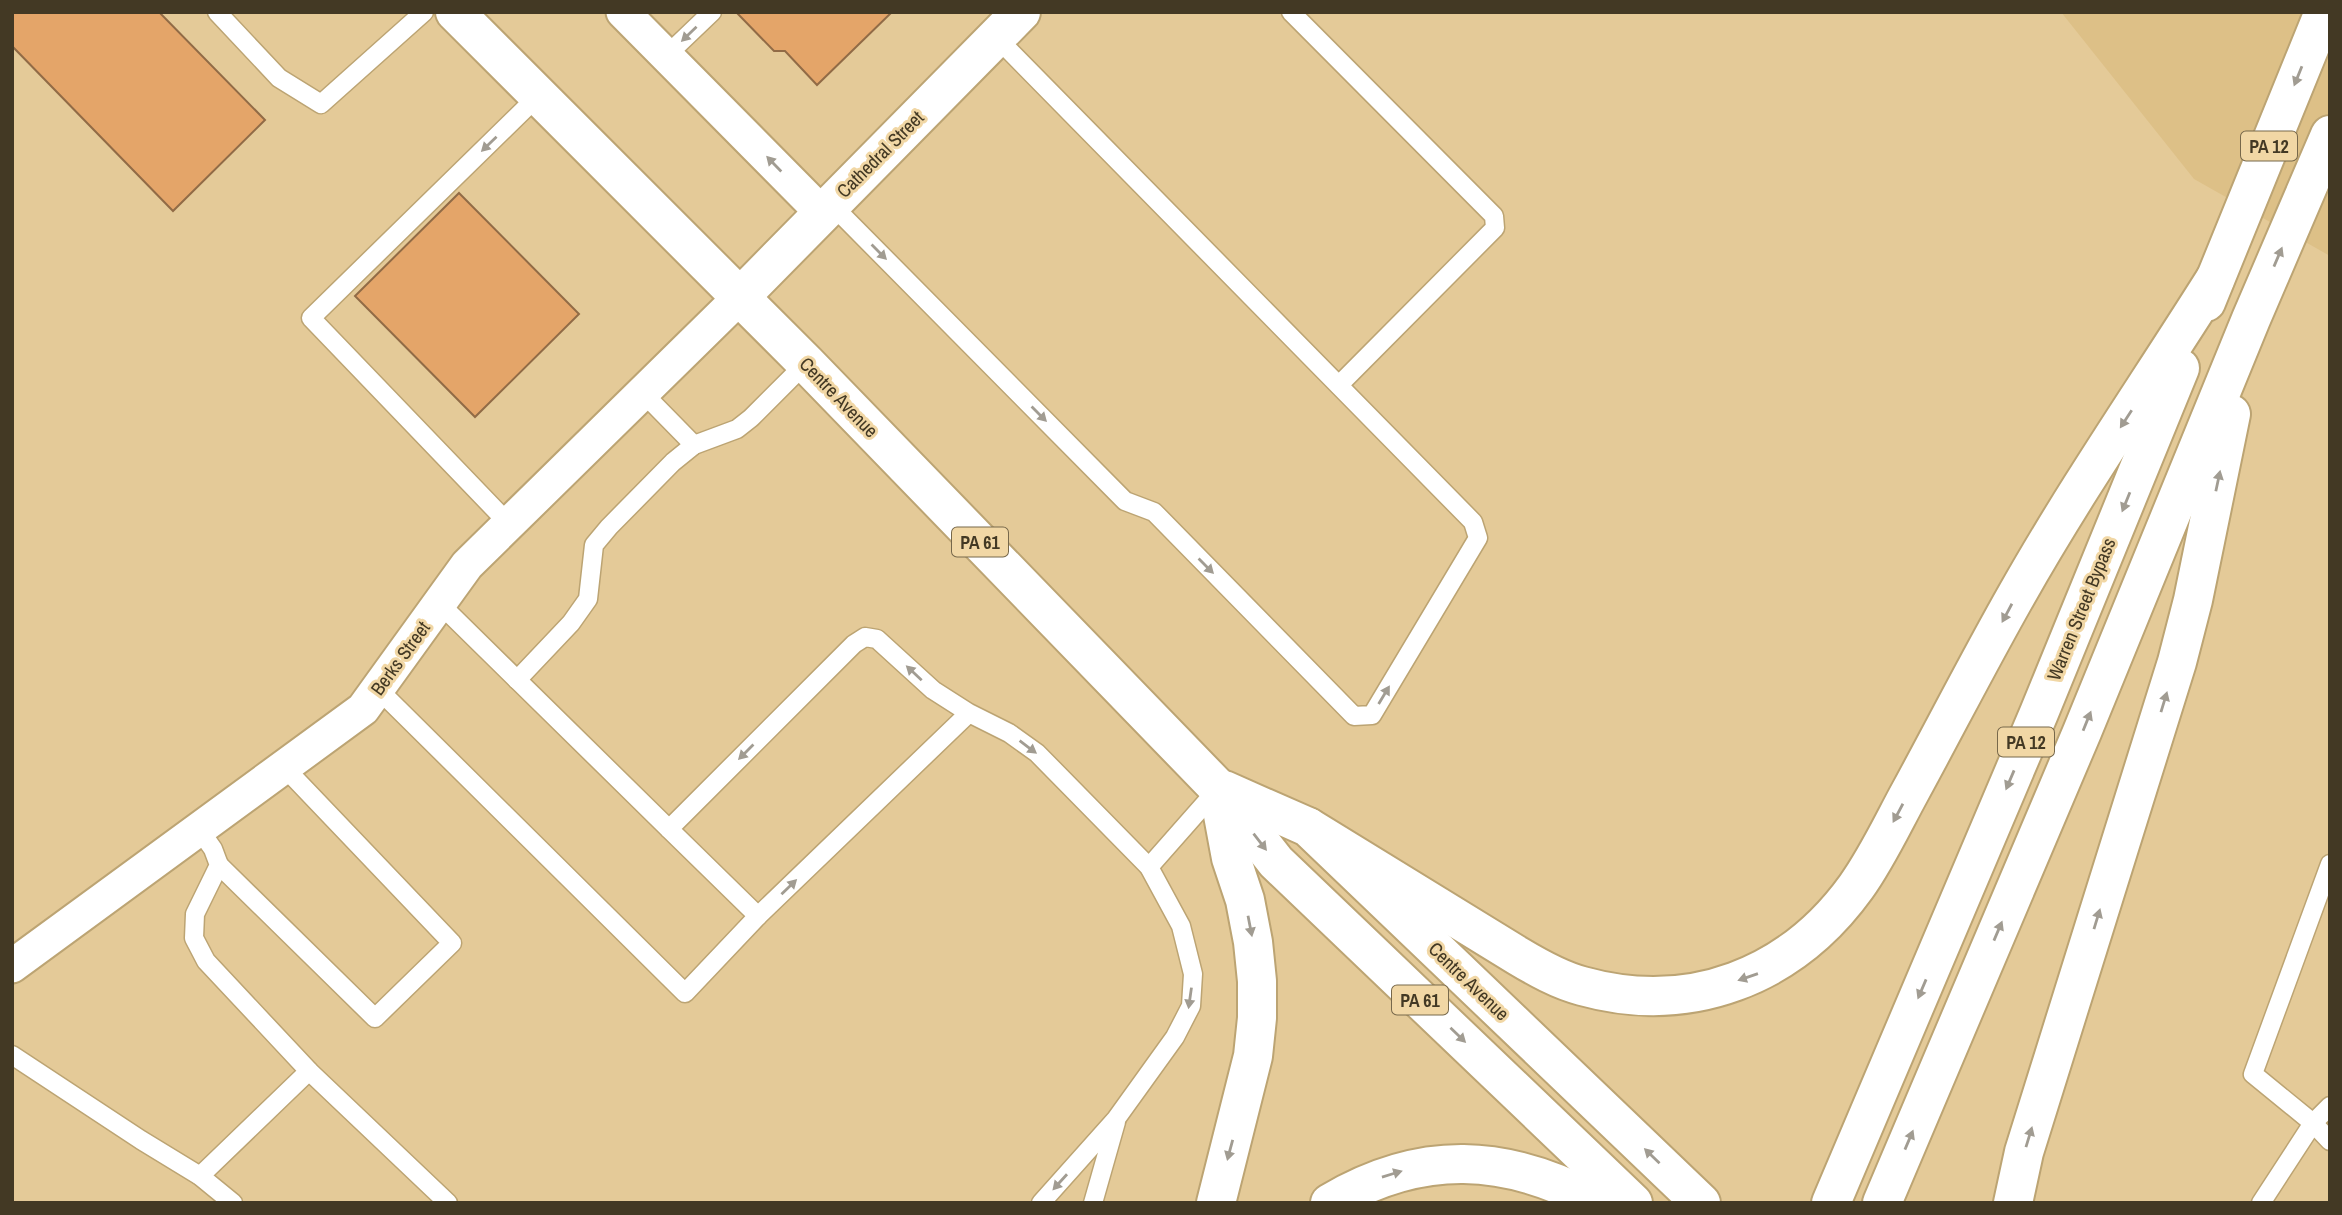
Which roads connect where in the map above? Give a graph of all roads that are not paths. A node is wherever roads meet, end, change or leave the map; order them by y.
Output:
1 (217, 12) edge
2 (424, 12) edge
3 (454, 12) edge
4 (623, 12) edge
5 (712, 12) edge
6 (1291, 12) edge
7 (2323, 12) edge
8 (1012, 19) edge
9 (667, 55) junction
10 (538, 96) junction
11 (2330, 135) edge
12 (827, 209) junction
13 (2216, 279) junction
14 (740, 297) junction
15 (2251, 319) junction
16 (806, 363) junction
17 (1339, 385) junction
18 (642, 392) junction
19 (694, 445) junction
20 (509, 524) junction
21 (439, 603) junction
22 (517, 680) junction
23 (378, 689) junction
24 (969, 713) junction
25 (284, 767) junction
26 (1219, 788) junction
27 (1308, 827) junction
28 (199, 829) junction
29 (669, 829) junction
30 (2330, 864) edge
31 (219, 865) junction
32 (1149, 867) junction
33 (758, 916) junction
34 (12, 967) edge
35 (12, 1055) edge
36 (309, 1071) junction
37 (2330, 1106) edge
38 (1116, 1119) junction
39 (2313, 1124) junction
40 (2330, 1141) edge
41 (200, 1176) junction
42 (233, 1203) edge
43 (448, 1203) edge
44 (1041, 1203) edge
45 (1093, 1203) edge
46 (1216, 1203) edge
47 (1330, 1203) edge
48 (1598, 1203) edge
49 (1633, 1203) edge
50 (1701, 1203) edge
51 (1831, 1203) edge
52 (1882, 1203) edge
53 (2012, 1203) edge
54 (2261, 1203) edge

1 - 2 lane
3 - 10 main road, Centre Avenue / PA 61
4 - 9 street
5 -> 9 lane
6 - 17 lane
7 -> 13 main road, Warren Street Bypass / PA 12
8 - 12 main road, Cathedral Street
8 - 17 lane
12 -> 9 street
10 - 14 main road, Centre Avenue / PA 61
10 -> 20 lane
15 -> 11 main road, PA 12
12 - 14 main road, Cathedral Street
12 -> 17 lane
13 -> 27 main road
13 -> 51 main road, Warren Street Bypass / PA 12
14 - 16 main road, Centre Avenue / PA 61
14 - 18 street, Berks Street
52 -> 15 main road, PA 12
53 -> 15 main road
16 - 19 lane
16 - 26 main road, Centre Avenue / PA 61
18 - 19 lane
18 - 20 street, Berks Street
19 - 22 lane
20 - 21 street, Berks Street
21 - 22 lane
21 - 23 street, Berks Street
22 - 29 lane
23 - 25 street, Berks Street
23 - 33 lane
24 -> 29 lane
24 -> 32 lane
33 -> 24 lane
25 - 28 street, Berks Street
25 - 31 lane
26 - 27 main road, Centre Avenue / PA 61
26 - 32 lane
26 -> 46 main road
26 -> 49 main road, Centre Avenue / PA 61
50 -> 27 main road, Centre Avenue / PA 61
28 - 31 lane
28 - 34 street, Berks Street
29 - 33 lane
30 - 39 lane
31 - 36 lane
32 -> 38 lane
35 - 41 lane
36 - 41 lane
36 - 43 lane
37 - 39 lane
38 -> 44 lane
38 - 45 lane
39 - 40 lane
39 - 54 lane
41 - 42 lane
47 -> 48 main road

